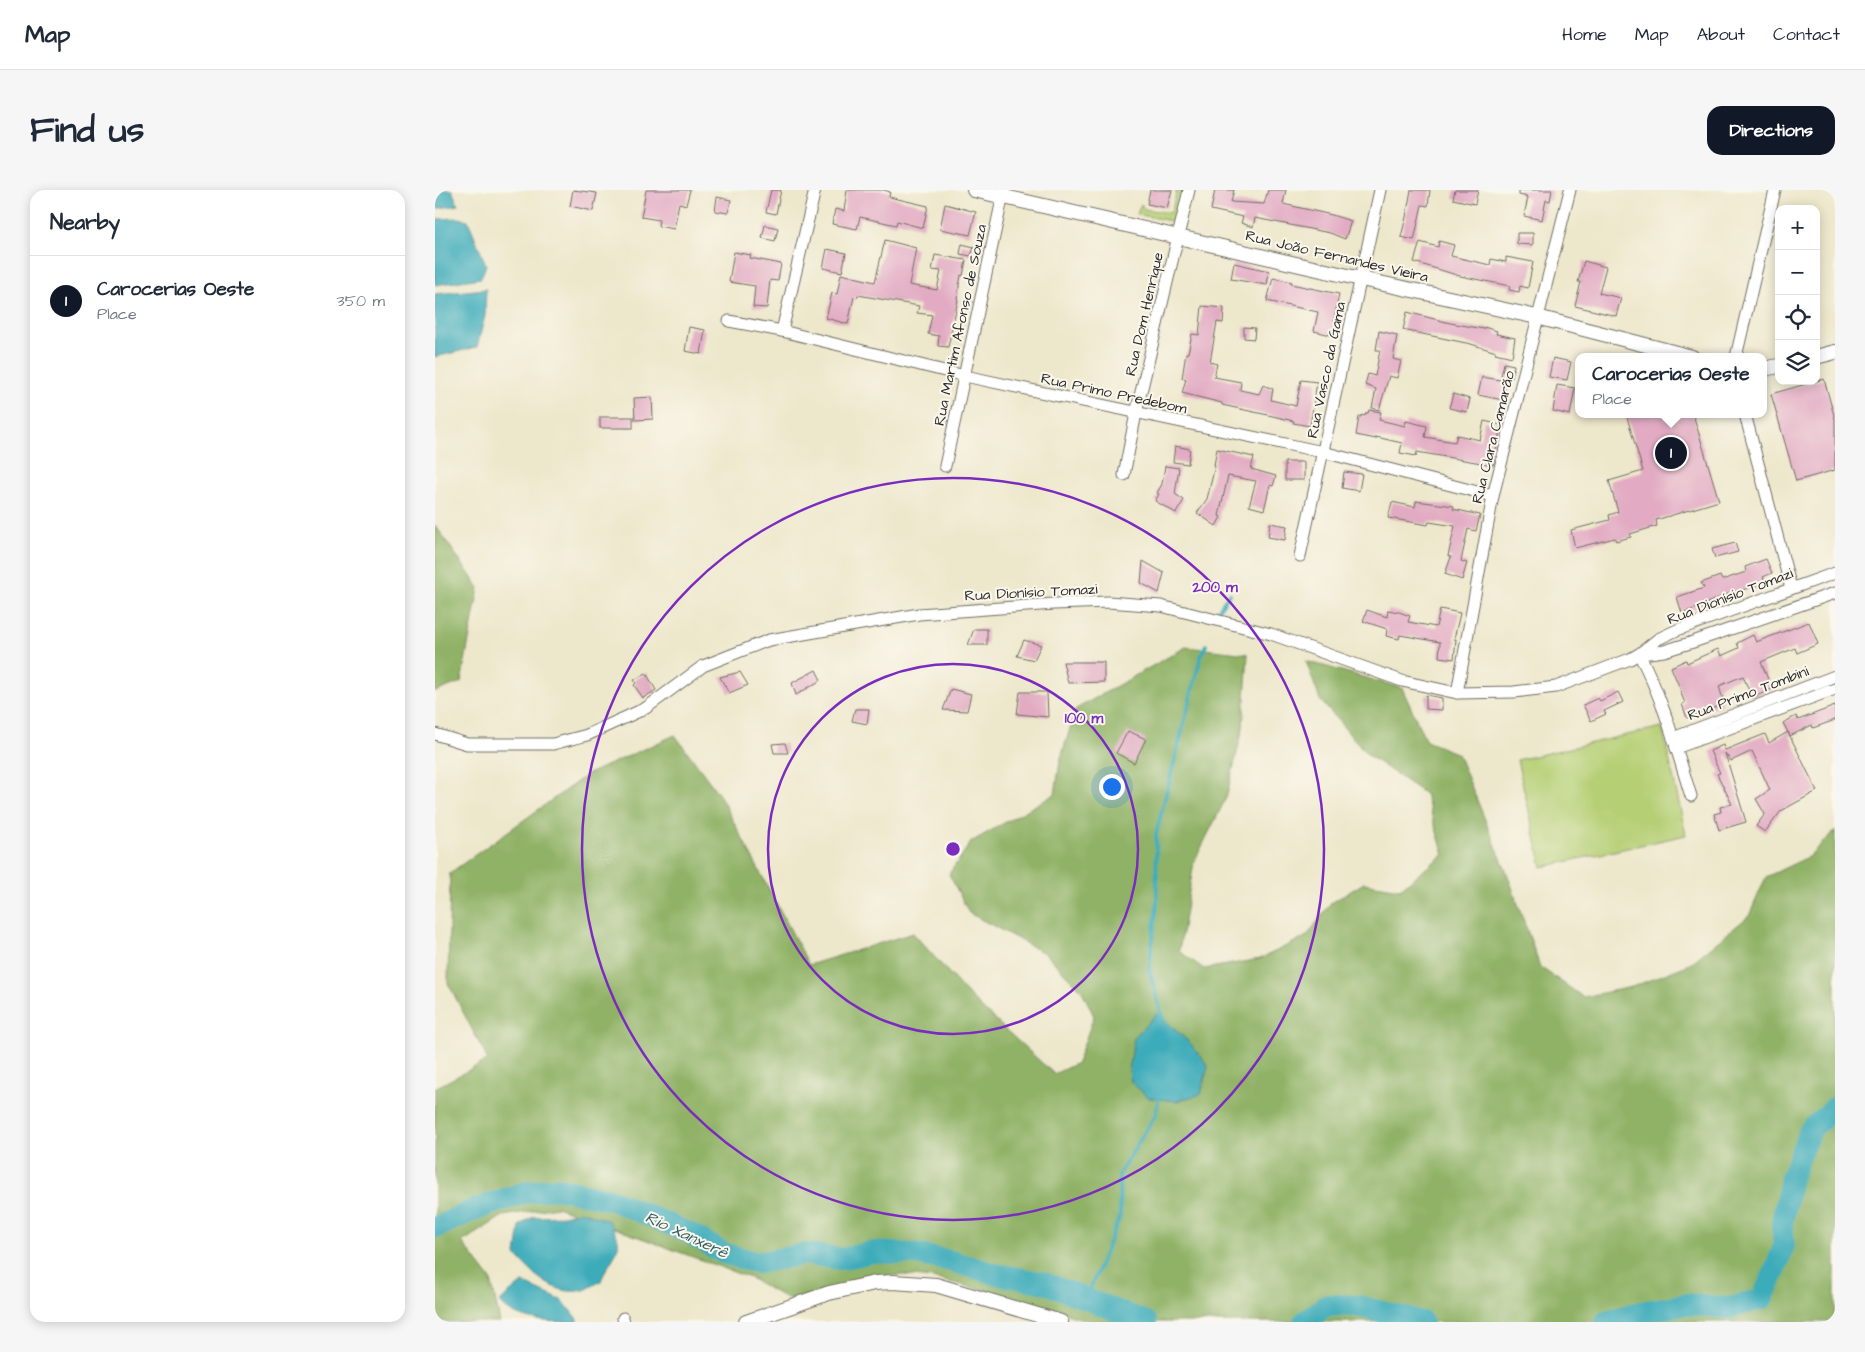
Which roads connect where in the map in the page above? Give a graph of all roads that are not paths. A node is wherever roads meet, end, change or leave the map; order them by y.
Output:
1 (815, 190) edge
2 (974, 190) edge
3 (1189, 190) edge
4 (1380, 190) edge
5 (1570, 190) edge
6 (1775, 190) edge
7 (1003, 193) edge
8 (1178, 236) junction
9 (1361, 279) junction
10 (1537, 317) junction
11 (729, 321) dead end
12 (782, 331) junction
13 (1835, 352) edge
14 (1676, 353) edge
15 (1737, 353) edge
16 (1820, 356) edge
17 (965, 376) junction
18 (1136, 413) junction
19 (1746, 418) edge
20 (1323, 452) junction
21 (945, 466) dead end
22 (1124, 475) dead end
23 (1493, 496) junction
24 (1300, 556) dead end
25 (1835, 573) edge
26 (1791, 588) junction
27 (1835, 593) edge
28 (1639, 654) junction
29 (1835, 676) edge
30 (1835, 689) edge
31 (1457, 693) junction
32 (435, 734) edge
33 (1674, 743) junction
34 (1691, 796) dead end
35 (746, 1322) edge
36 (1061, 1322) edge

1 - 12 street
2 - 7 street, Rua João Fernandes Vieira
3 - 8 street, Rua Dom Henrique
4 - 9 street, Rua Vasco da Gama
5 - 10 street, Rua Clara Camarão
6 - 15 street
7 - 8 street, Rua João Fernandes Vieira
7 - 17 street, Rua Martim Afonso de Souza
8 - 9 street, Rua João Fernandes Vieira
8 - 18 street, Rua Dom Henrique
9 - 10 street, Rua João Fernandes Vieira
9 - 20 street, Rua Vasco da Gama
10 - 14 street, Rua João Fernandes Vieira
10 - 23 street, Rua Clara Camarão
11 - 12 street, Rua Primo Predebom
12 - 17 street, Rua Primo Predebom
13 - 16 street
17 - 18 street, Rua Primo Predebom
17 - 21 street, Rua Martim Afonso de Souza
18 - 20 street, Rua Primo Predebom
18 - 22 street, Rua Dom Henrique
19 - 26 street
20 - 23 street, Rua Primo Predebom
20 - 24 street, Rua Vasco da Gama
23 - 31 street, Rua Clara Camarão
25 - 26 street, Rua Dionísio Tomazi
26 - 28 street, Rua Dionísio Tomazi
27 - 28 street, Rua Dionísio Tomazi
28 - 31 street, Rua Dionísio Tomazi
28 - 33 street
29 - 33 street, Rua Primo Tombini
30 - 33 street, Rua Primo Tombini
31 - 32 street, Rua Dionísio Tomazi
33 - 34 street
35 - 36 street

